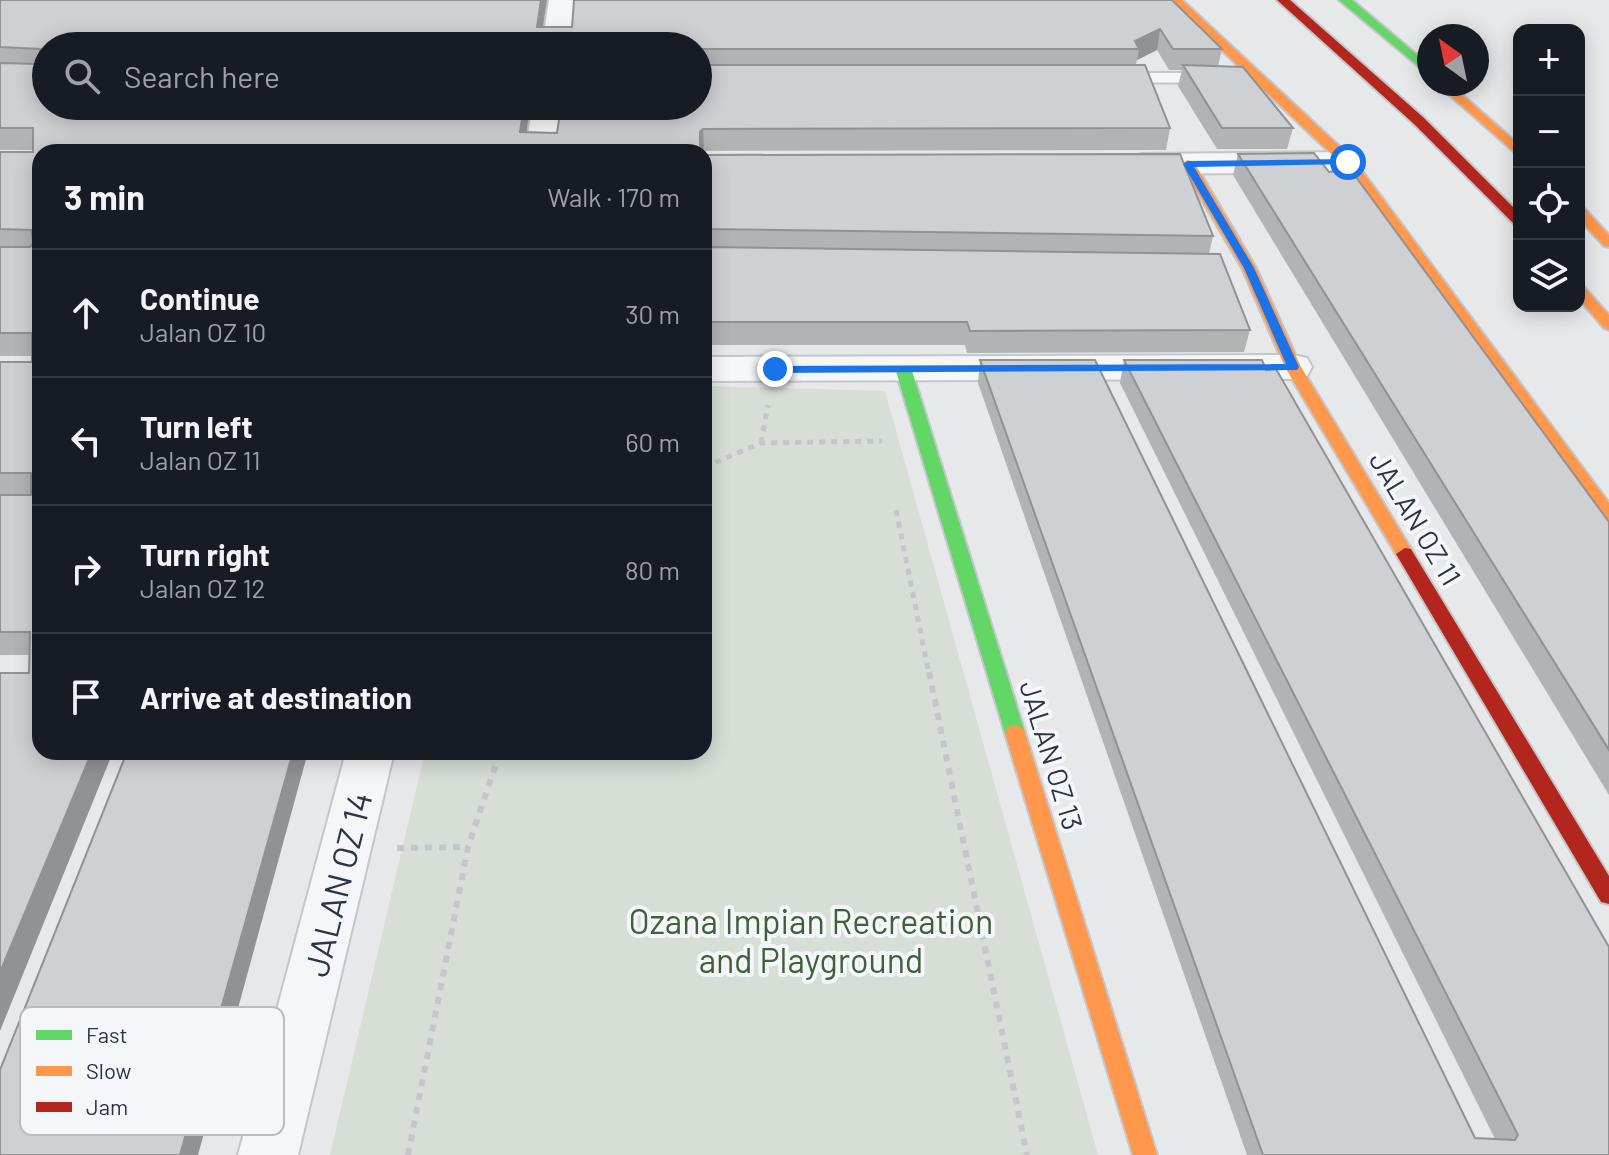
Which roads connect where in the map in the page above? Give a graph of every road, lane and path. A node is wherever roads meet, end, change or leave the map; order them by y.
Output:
1 (563, 0) edge
2 (1175, 0) edge
3 (1283, 0) edge
4 (1345, 0) edge
5 (559, 32) edge
6 (1417, 61) edge
7 (1098, 78) edge
8 (1258, 78) junction
9 (1456, 96) edge
10 (546, 120) edge
11 (543, 144) edge
12 (1513, 147) edge
13 (1348, 162) junction
14 (1110, 164) edge
15 (1188, 164) junction
16 (1513, 215) edge
17 (1585, 217) edge
18 (1609, 243) edge
19 (1218, 267) edge
20 (1249, 268) junction
21 (1585, 297) edge
22 (1609, 325) edge
23 (1293, 367) junction
24 (712, 369) edge
25 (904, 371) junction
26 (885, 457) dead end
27 (712, 464) edge
28 (895, 503) dead end
29 (1609, 516) edge
30 (368, 760) edge
31 (497, 760) edge
32 (468, 847) junction
33 (346, 849) junction
34 (1609, 895) edge
35 (284, 1092) edge
36 (273, 1135) edge
37 (268, 1155) edge
38 (408, 1155) edge
39 (1027, 1155) edge
40 (1145, 1155) edge

1 - 5 street
2 - 8 street
3 - 16 street
4 - 6 street
7 - 8 lane
8 - 13 street
9 - 12 street
10 - 11 street
13 - 15 street
13 - 29 street
14 - 15 street
15 - 20 street, JALAN OZ 11
17 - 18 street
19 - 20 lane
20 - 23 street, JALAN OZ 11
21 - 22 street
23 - 25 street
23 - 34 street, JALAN OZ 11
24 - 25 street
25 - 40 street, JALAN OZ 13
26 - 27 path
28 - 39 path
30 - 33 street, JALAN OZ 14
31 - 32 path
32 - 33 path
32 - 38 path
33 - 35 street, JALAN OZ 14
36 - 37 street, JALAN OZ 14

